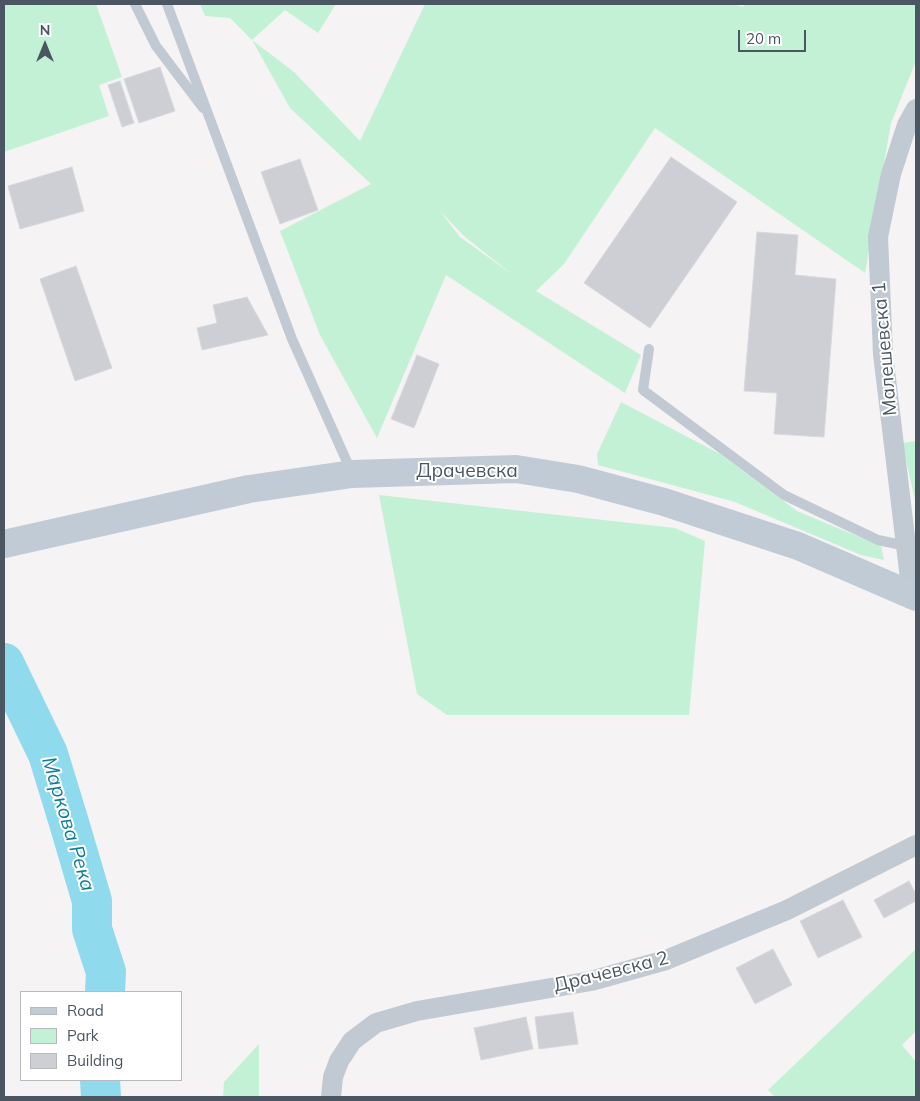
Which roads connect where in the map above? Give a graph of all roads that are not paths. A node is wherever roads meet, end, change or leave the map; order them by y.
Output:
1 (135, 4) edge
2 (167, 4) edge
3 (916, 109) edge
4 (211, 119) junction
5 (649, 349) dead end
6 (352, 474) junction
7 (4, 544) edge
8 (906, 546) junction
9 (914, 596) edge
10 (916, 845) edge
11 (331, 1097) edge

1 - 4 lane
2 - 4 lane
3 - 8 street, Малешевска 1
4 - 6 lane
5 - 8 lane
6 - 7 main road, Драчевска
6 - 9 main road, Драчевска
8 - 9 street, Малешевска 1
10 - 11 street, Драчевска 2

